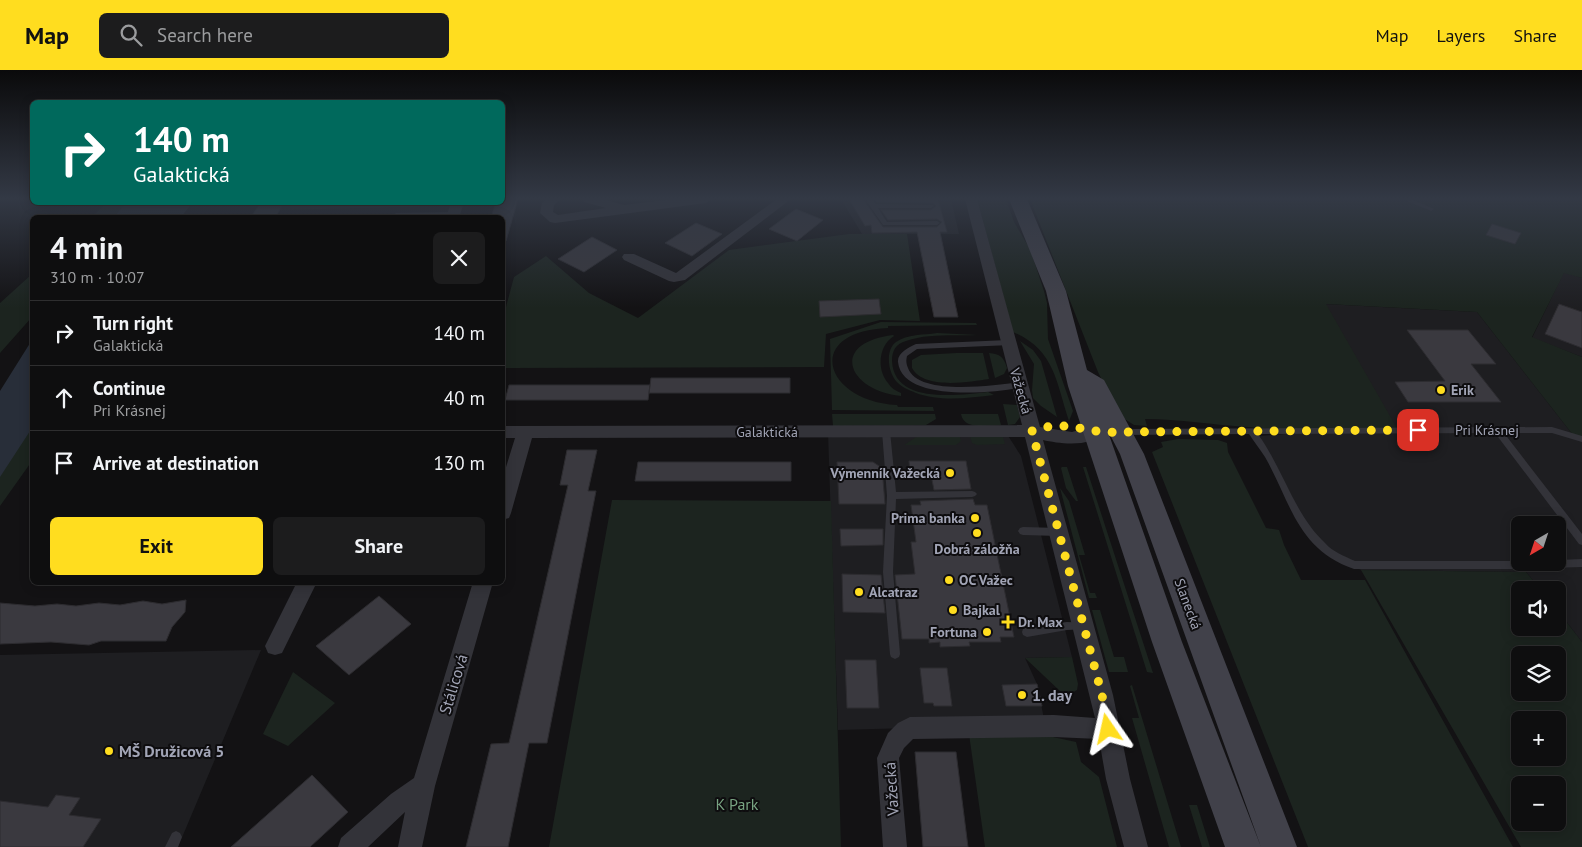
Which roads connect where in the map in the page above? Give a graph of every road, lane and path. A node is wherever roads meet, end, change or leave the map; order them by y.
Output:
1 (736, 235) edge
2 (980, 235) edge
3 (1033, 235) edge
4 (629, 257) dead end
5 (1008, 343) junction
6 (1020, 385) junction
7 (1497, 430) junction
8 (886, 431) junction
9 (1032, 431) junction
10 (1251, 431) junction
11 (505, 432) edge
12 (525, 432) junction
13 (1108, 432) junction
14 (1582, 439) edge
15 (972, 494) dead end
16 (892, 496) junction
17 (505, 502) edge
18 (1023, 531) dead end
19 (1059, 532) junction
20 (1582, 541) edge
21 (1582, 563) edge
22 (305, 585) edge
23 (483, 585) edge
24 (1084, 626) junction
25 (1027, 632) dead end
26 (275, 646) dead end
27 (895, 654) dead end
28 (1108, 729) junction
29 (423, 786) junction
30 (350, 847) edge
31 (410, 847) edge
32 (895, 847) edge
33 (1136, 847) edge
34 (1242, 847) edge
35 (1279, 847) edge

1 - 4 street
2 - 5 street, Važecká
3 - 13 main road, Slanecká
5 - 6 street, Važecká
5 - 6 lane
6 - 9 street, Važecká
7 - 10 lane, Pri Krásnej
7 - 14 lane, Pri Krásnej
7 - 20 lane
8 - 9 street, Galaktická
8 - 12 street, Galaktická
8 - 16 lane
9 - 13 street, Galaktická
9 - 19 street, Važecká
10 - 13 lane, Pri Krásnej
10 - 21 lane
11 - 12 street, Galaktická
12 - 17 street
13 - 34 main road, Slanecká
13 - 35 main road, Slanecká
15 - 16 lane
16 - 27 lane
18 - 19 lane
19 - 24 street, Važecká
22 - 26 street
23 - 29 street, Stálicová
24 - 25 lane
24 - 28 street, Važecká
28 - 32 street, Važecká
28 - 33 street, Važecká
29 - 30 street
29 - 31 street, Stálicová

